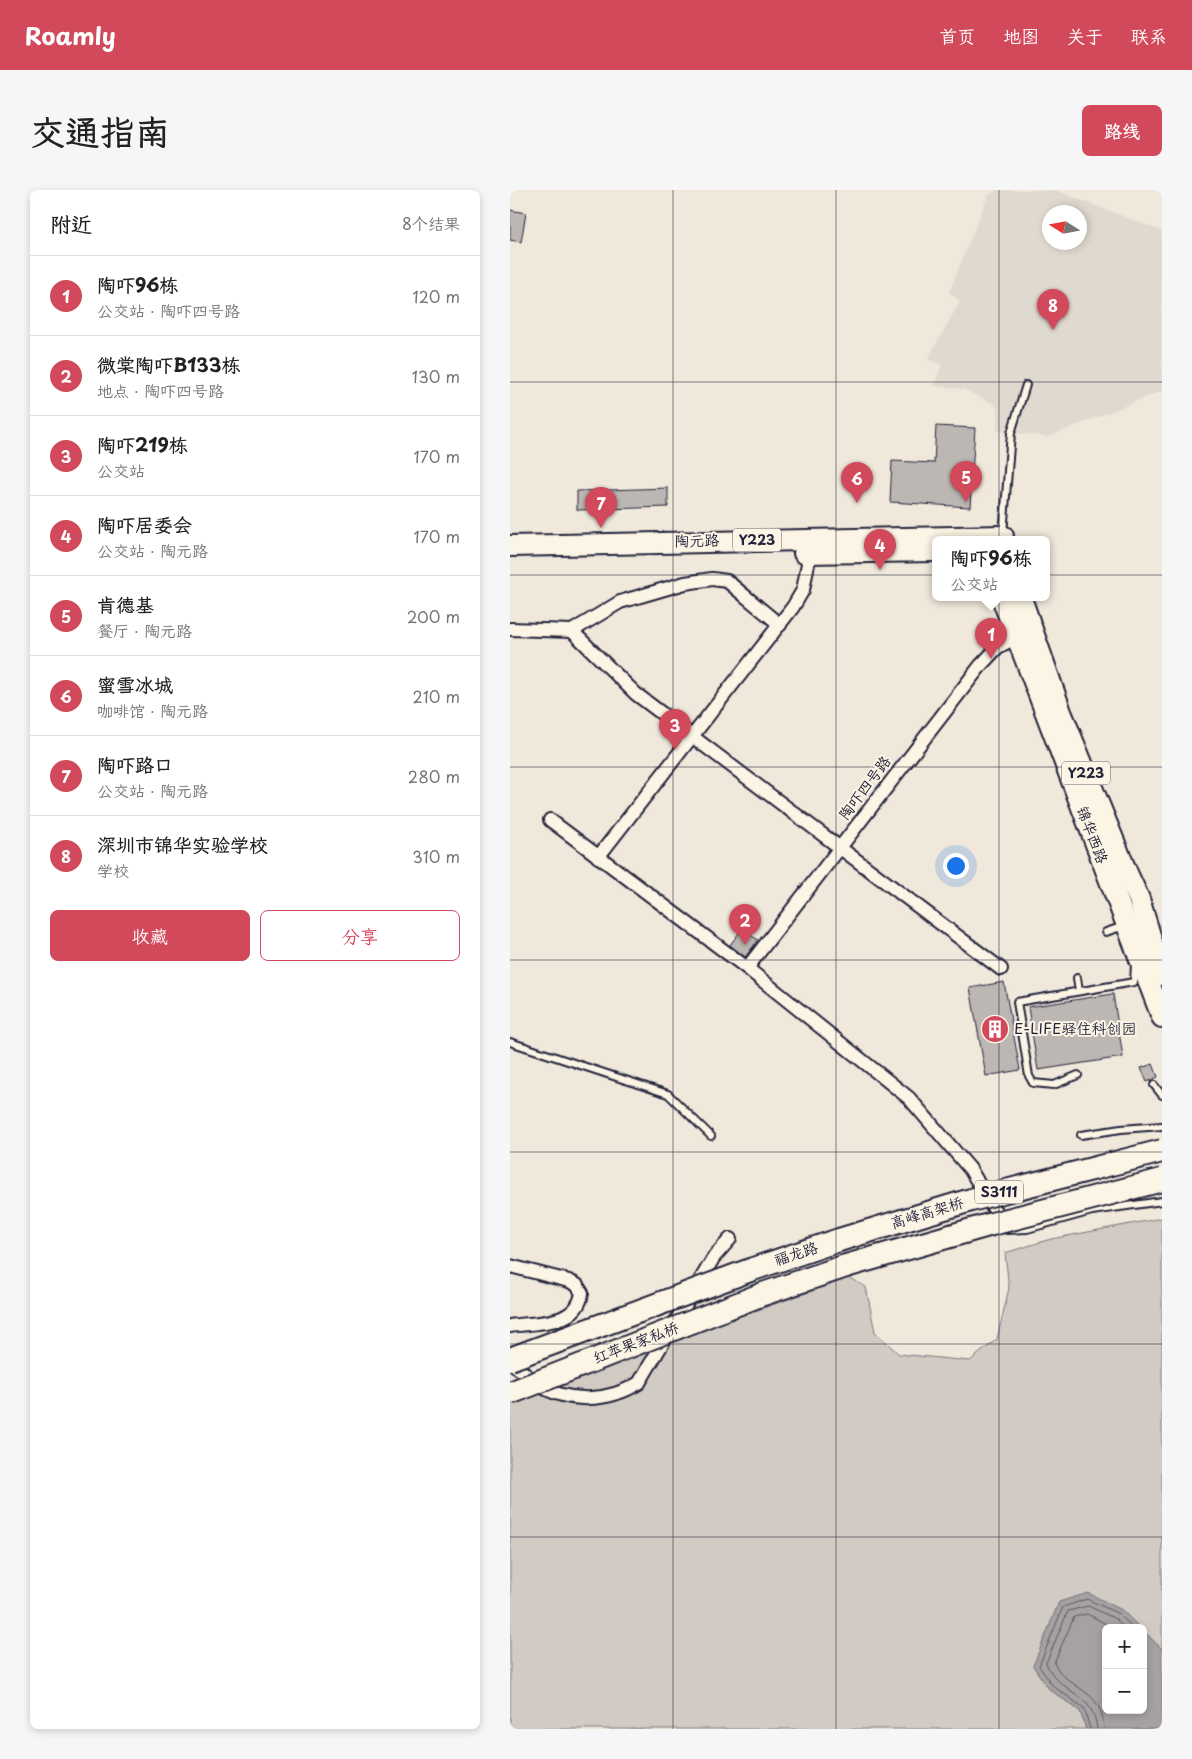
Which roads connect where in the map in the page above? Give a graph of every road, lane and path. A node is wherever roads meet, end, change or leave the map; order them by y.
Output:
1 (1026, 386) dead end
2 (1002, 536) edge
3 (932, 540) edge
4 (510, 546) edge
5 (932, 552) edge
6 (810, 553) junction
7 (510, 559) edge
8 (1003, 601) edge
9 (1022, 601) edge
10 (780, 625) junction
11 (510, 629) edge
12 (572, 631) junction
13 (1017, 637) junction
14 (693, 738) junction
15 (550, 820) dead end
16 (841, 848) junction
17 (598, 857) junction
18 (1155, 923) edge
19 (1127, 924) junction
20 (1106, 932) dead end
21 (1151, 948) edge
22 (747, 968) junction
23 (1001, 969) dead end
24 (1162, 975) edge
25 (1077, 978) dead end
26 (1079, 991) junction
27 (1162, 1016) edge
28 (510, 1042) edge
29 (1078, 1076) dead end
30 (1154, 1085) dead end
31 (1162, 1095) edge
32 (1162, 1126) edge
33 (1081, 1135) dead end
34 (711, 1136) dead end
35 (1162, 1151) edge
36 (1162, 1180) edge
37 (1162, 1201) edge
38 (1006, 1230) joint
39 (730, 1240) dead end
40 (839, 1240) joint
41 (510, 1266) edge
42 (846, 1266) joint
43 (753, 1269) joint
44 (763, 1294) joint
45 (510, 1326) edge
46 (510, 1360) edge
47 (510, 1393) edge

1 - 2 lane
3 - 4 main road, 陶元路 / Y223
5 - 6 main road, 陶元路 / Y223
6 - 7 main road, 陶元路 / Y223
6 - 10 street
8 - 13 main road, 锦华西路 / Y223
9 - 18 main road, 锦华西路 / Y223
10 - 12 street
10 - 14 street
11 - 12 street
12 - 14 street
13 - 16 street, 陶吓四号路
13 - 19 main road, 锦华西路 / Y223
14 - 16 street
14 - 17 street
15 - 17 street
16 - 22 street, 陶吓四号路
16 - 23 street
17 - 22 street
18 - 21 main road
19 - 20 lane
19 - 21 main road, 锦华西路 / Y223
21 - 24 main road, 锦华西路 / Y223
21 - 26 lane
21 - 27 main road, 锦华西路 / Y223
22 - 38 street
25 - 26 lane
26 - 29 lane
28 - 34 lane
30 - 31 lane
32 - 33 lane
35 - 40 highway, 高峰高架桥 / S3111, bridge
36 - 42 highway, 高峰高架桥 / S3111, bridge
37 - 38 lane
39 - 46 street
40 - 43 highway, 福龙路 / S3111
41 - 45 street
42 - 44 highway, 福龙路 / S3111
43 - 46 highway, 红苹果家私桥 / S3111, bridge
44 - 47 highway, 红苹果家私桥 / S3111, bridge

